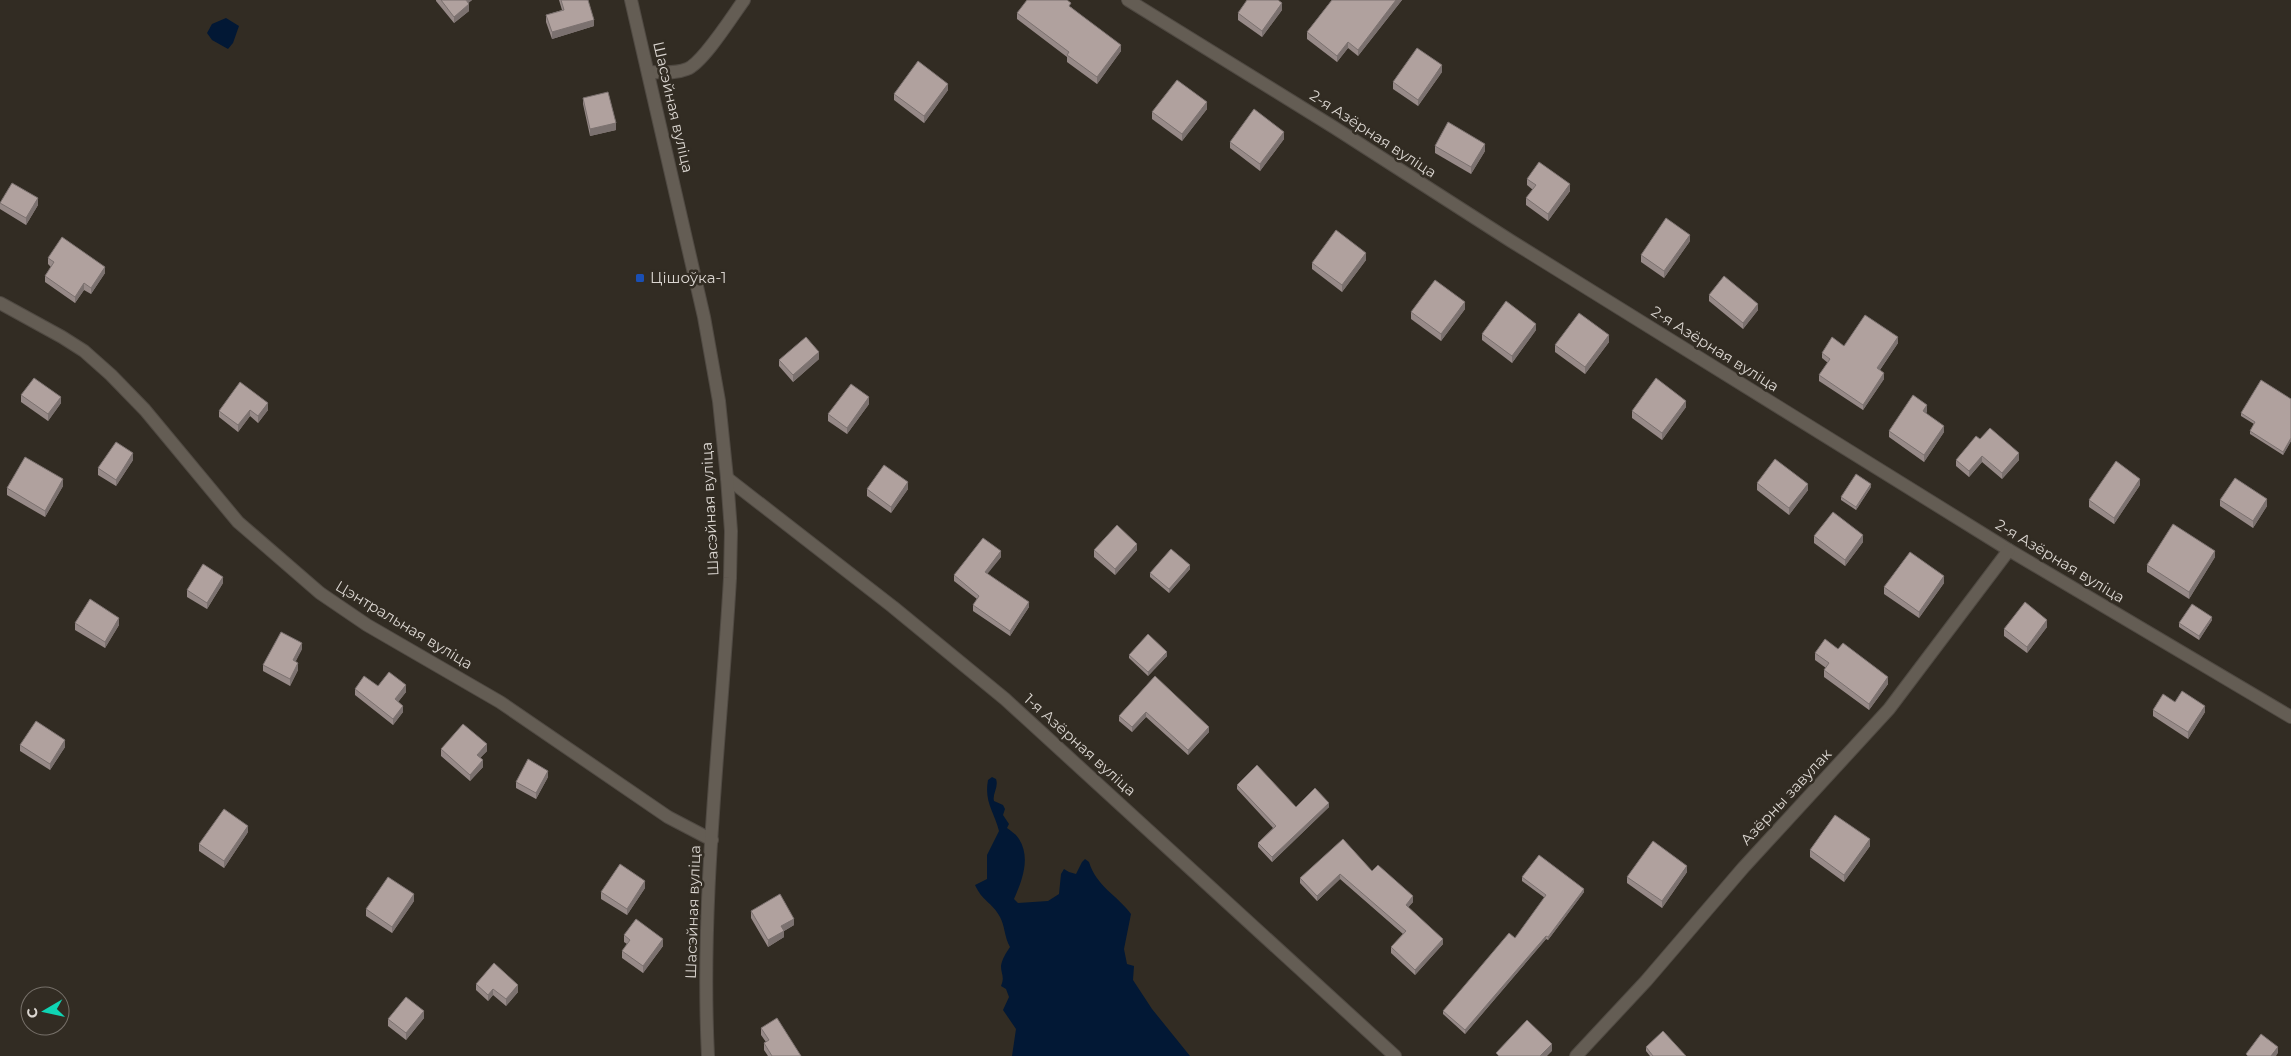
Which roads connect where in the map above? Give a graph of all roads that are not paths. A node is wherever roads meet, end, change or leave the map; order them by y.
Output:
1 (631, 0) edge
2 (744, 0) edge
3 (1128, 0) edge
4 (648, 72) junction
5 (0, 303) edge
6 (727, 478) junction
7 (2009, 550) junction
8 (2291, 717) edge
9 (712, 840) junction
10 (708, 1056) edge
11 (1395, 1056) edge
12 (1576, 1056) edge

1 - 4 street, Шасэйная вуліца
2 - 4 street
3 - 7 street, 2-я Азёрная вуліца
4 - 6 street, Шасэйная вуліца
5 - 9 street, Цэнтральная вуліца
6 - 9 street, Шасэйная вуліца
6 - 11 street, 1-я Азёрная вуліца
7 - 8 street, 2-я Азёрная вуліца
7 - 12 street, Азёрны завулак
9 - 10 street, Шасэйная вуліца

